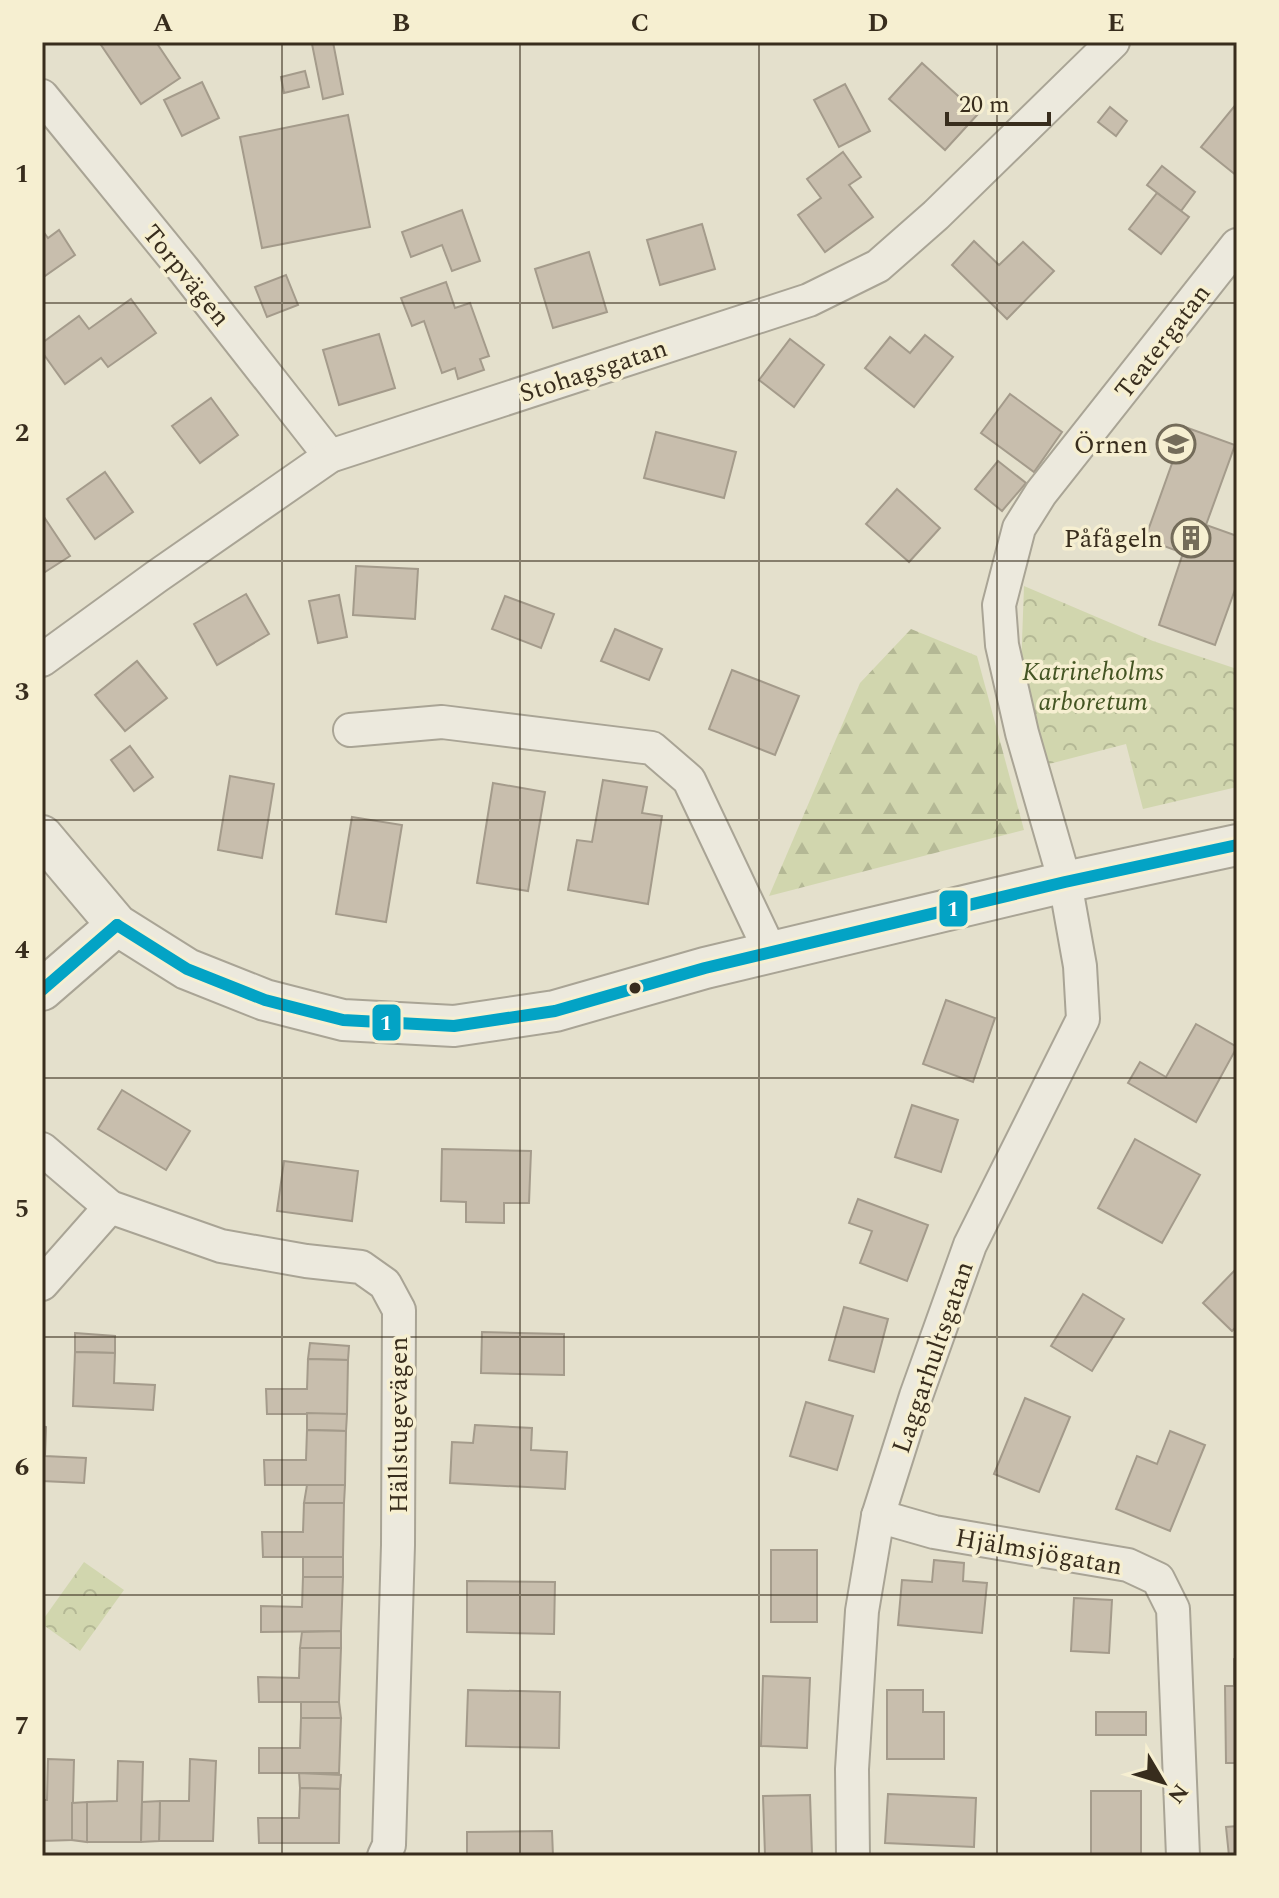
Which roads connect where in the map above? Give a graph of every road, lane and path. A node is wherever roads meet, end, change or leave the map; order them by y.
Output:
1 (1113, 42) edge
2 (42, 96) edge
3 (1237, 245) edge
4 (330, 456) junction
5 (42, 660) edge
6 (350, 730) dead end
7 (42, 836) edge
8 (1237, 845) edge
9 (1065, 882) junction
10 (117, 925) junction
11 (771, 953) junction
12 (42, 990) edge
13 (42, 1149) edge
14 (110, 1207) junction
15 (42, 1284) edge
16 (878, 1516) junction
17 (384, 1856) edge
18 (853, 1856) edge
19 (1183, 1856) edge

1 - 4 street, Stohagsgatan
2 - 4 street, Torpvägen
3 - 9 street, Teatergatan
4 - 5 street, Stohagsgatan
6 - 11 street
7 - 10 street
8 - 9 street
9 - 11 street
9 - 16 street, Laggarhultsgatan
10 - 11 street
10 - 12 street
13 - 14 street, Hällstugevägen
14 - 15 street
14 - 17 street, Hällstugevägen
16 - 18 street, Laggarhultsgatan
16 - 19 street, Hjälmsjögatan

